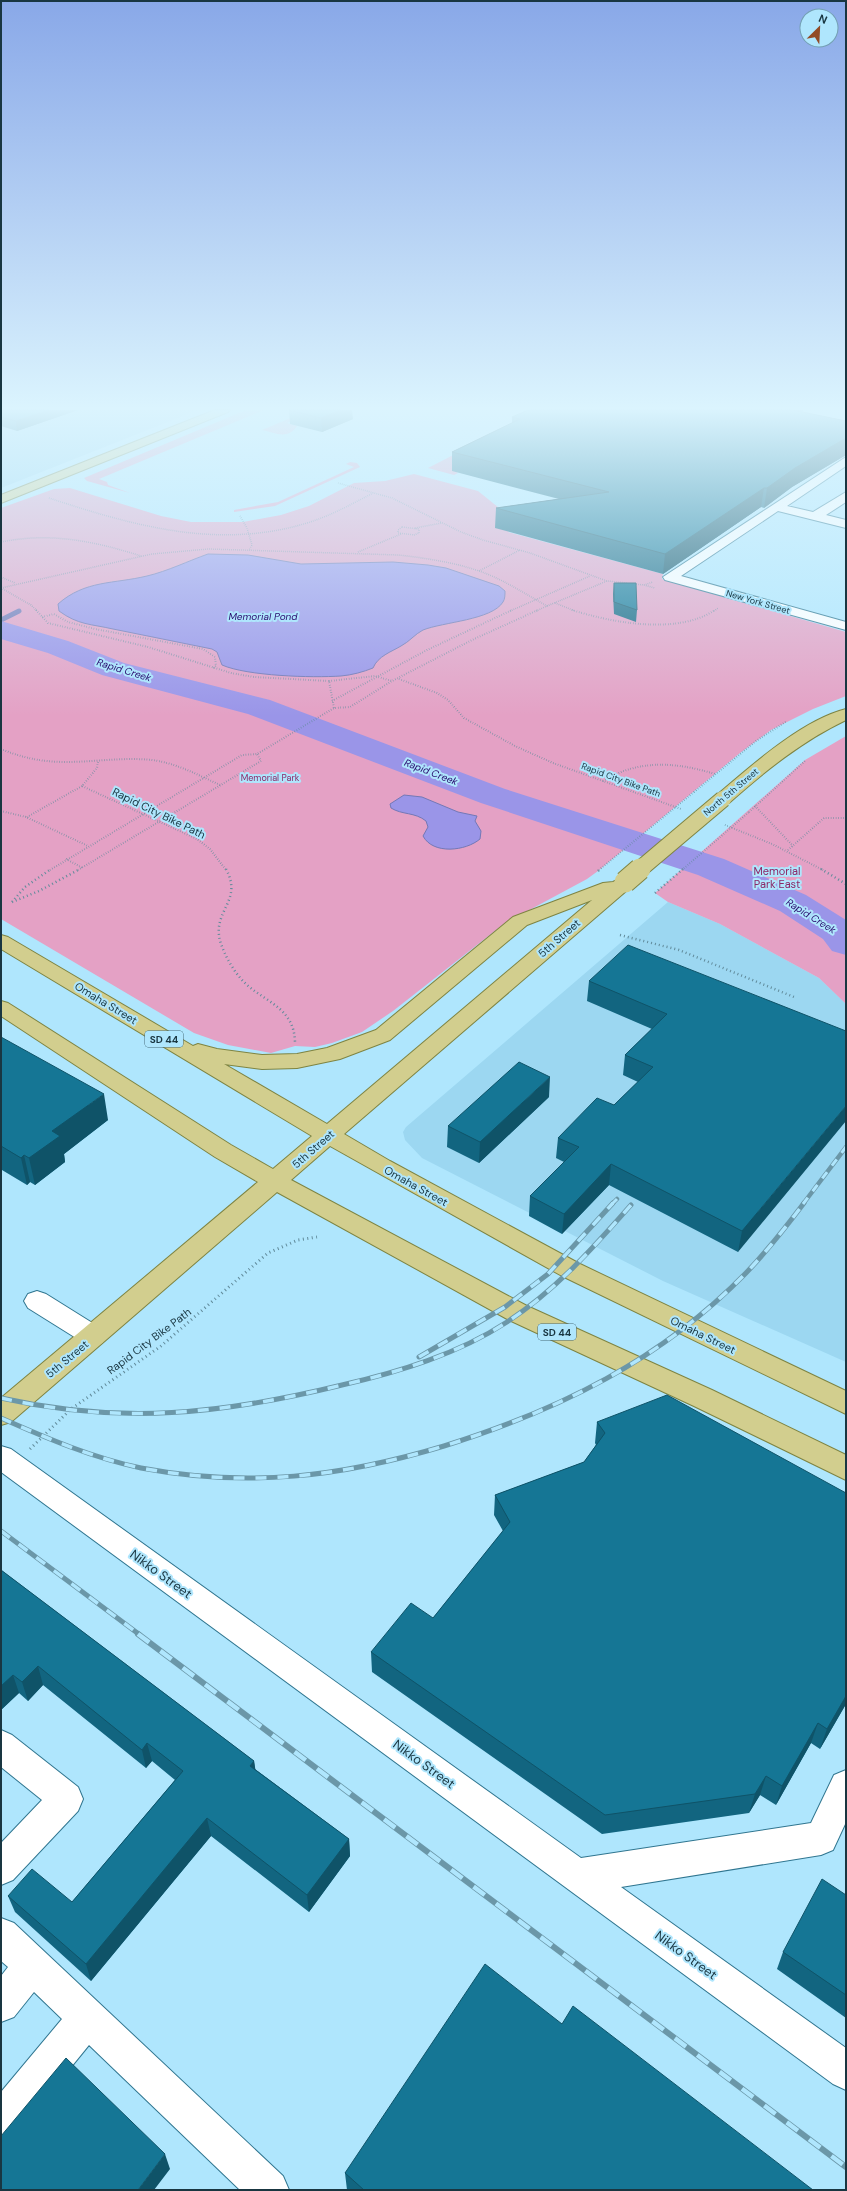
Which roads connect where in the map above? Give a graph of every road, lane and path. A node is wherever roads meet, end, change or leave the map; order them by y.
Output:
1 (94, 512) edge
2 (335, 512) edge
3 (420, 512) edge
4 (768, 512) edge
5 (796, 512) edge
6 (822, 512) edge
7 (240, 516) dead end
8 (815, 517) junction
9 (442, 523) junction
10 (846, 524) edge
11 (415, 528) junction
12 (249, 534) junction
13 (401, 534) junction
14 (1, 542) edge
15 (249, 550) junction
16 (520, 550) junction
17 (355, 553) junction
18 (141, 556) junction
19 (479, 571) junction
20 (591, 576) junction
21 (670, 576) junction
22 (1, 577) edge
23 (607, 582) junction
24 (16, 584) junction
25 (1, 588) edge
26 (735, 596) junction
27 (534, 600) junction
28 (555, 603) junction
29 (547, 606) junction
30 (42, 617) junction
31 (846, 626) edge
32 (212, 668) junction
33 (375, 676) junction
34 (399, 679) junction
35 (329, 681) junction
36 (392, 681) junction
37 (332, 701) junction
38 (334, 708) junction
39 (846, 714) edge
40 (1, 749) edge
41 (257, 754) junction
42 (812, 756) dead end
43 (98, 762) junction
44 (204, 778) junction
45 (603, 781) junction
46 (220, 785) junction
47 (82, 786) junction
48 (755, 806) junction
49 (686, 810) dead end
50 (1, 811) edge
51 (143, 813) junction
52 (26, 817) junction
53 (846, 818) edge
54 (161, 822) junction
55 (721, 824) dead end
56 (88, 846) junction
57 (794, 846) junction
58 (788, 850) junction
59 (66, 859) junction
60 (83, 868) junction
61 (598, 871) dead end
62 (625, 882) junction
63 (846, 884) edge
64 (655, 893) dead end
65 (620, 935) dead end
66 (1, 941) edge
67 (794, 997) dead end
68 (1, 1007) edge
69 (172, 1043) junction
70 (295, 1046) dead end
71 (328, 1136) junction
72 (275, 1182) junction
73 (317, 1237) dead end
74 (38, 1301) dead end
75 (93, 1336) junction
76 (846, 1404) edge
77 (1, 1414) edge
78 (6, 1461) edge
79 (846, 1468) edge
80 (1, 1746) edge
81 (846, 1786) edge
82 (1, 1868) edge
83 (578, 1876) junction
84 (1, 1936) edge
85 (34, 1966) junction
86 (1, 2004) edge
87 (87, 2018) junction
88 (846, 2071) edge
89 (1, 2122) edge
90 (269, 2190) edge

1 - 12 path
2 - 12 path
3 - 9 path
4 - 21 street
5 - 8 street
6 - 8 street
7 - 12 path
8 - 10 street
9 - 11 path
9 - 16 path
11 - 13 path
11 - 13 path
12 - 15 path
13 - 17 path
14 - 18 path
15 - 17 path
15 - 18 path
16 - 19 path
16 - 20 path
17 - 19 path
18 - 24 path
19 - 27 path
20 - 23 path
20 - 27 path
21 - 23 path
21 - 26 street, New York Street
22 - 24 path
23 - 28 path
24 - 25 path
25 - 30 path
26 - 28 path
26 - 31 street, New York Street
27 - 29 path
27 - 33 path
28 - 29 path
29 - 34 path
30 - 32 path
30 - 32 path
32 - 35 path
33 - 35 path
33 - 36 path
33 - 37 path
34 - 36 path
34 - 45 path, Rapid City Bike Path
35 - 37 path
36 - 38 path
37 - 38 path
38 - 41 path
39 - 62 main road, North 5th Street, bridge
40 - 43 path
41 - 44 path
41 - 46 path
42 - 48 path
43 - 44 path
43 - 47 path
44 - 46 path
44 - 51 path
45 - 49 path, Rapid City Bike Path
45 - 61 path, bridge
46 - 54 path
47 - 51 path, Rapid City Bike Path
47 - 52 path
48 - 57 path
48 - 64 path, bridge
50 - 52 path
51 - 54 path, Rapid City Bike Path
51 - 56 path
52 - 56 path
53 - 57 path
54 - 60 path
54 - 70 path, Rapid City Bike Path
55 - 58 path
56 - 59 path
57 - 58 path
58 - 63 path
59 - 60 path
59 - 60 path
62 - 69 main road
62 - 71 main road, 5th Street
65 - 67 path
66 - 69 main road, Omaha Street / SD 44
68 - 72 main road, SD 44
69 - 71 main road, Omaha Street / SD 44
71 - 72 main road, 5th Street
71 - 76 main road, Omaha Street / SD 44
72 - 75 main road, 5th Street
72 - 79 main road, SD 44
73 - 78 path, Rapid City Bike Path
74 - 75 street
75 - 77 main road, 5th Street
78 - 83 street, Nikko Street
80 - 82 street
81 - 83 street
83 - 88 street, Nikko Street
84 - 85 street
85 - 86 street
85 - 87 street
87 - 89 street
87 - 90 street

